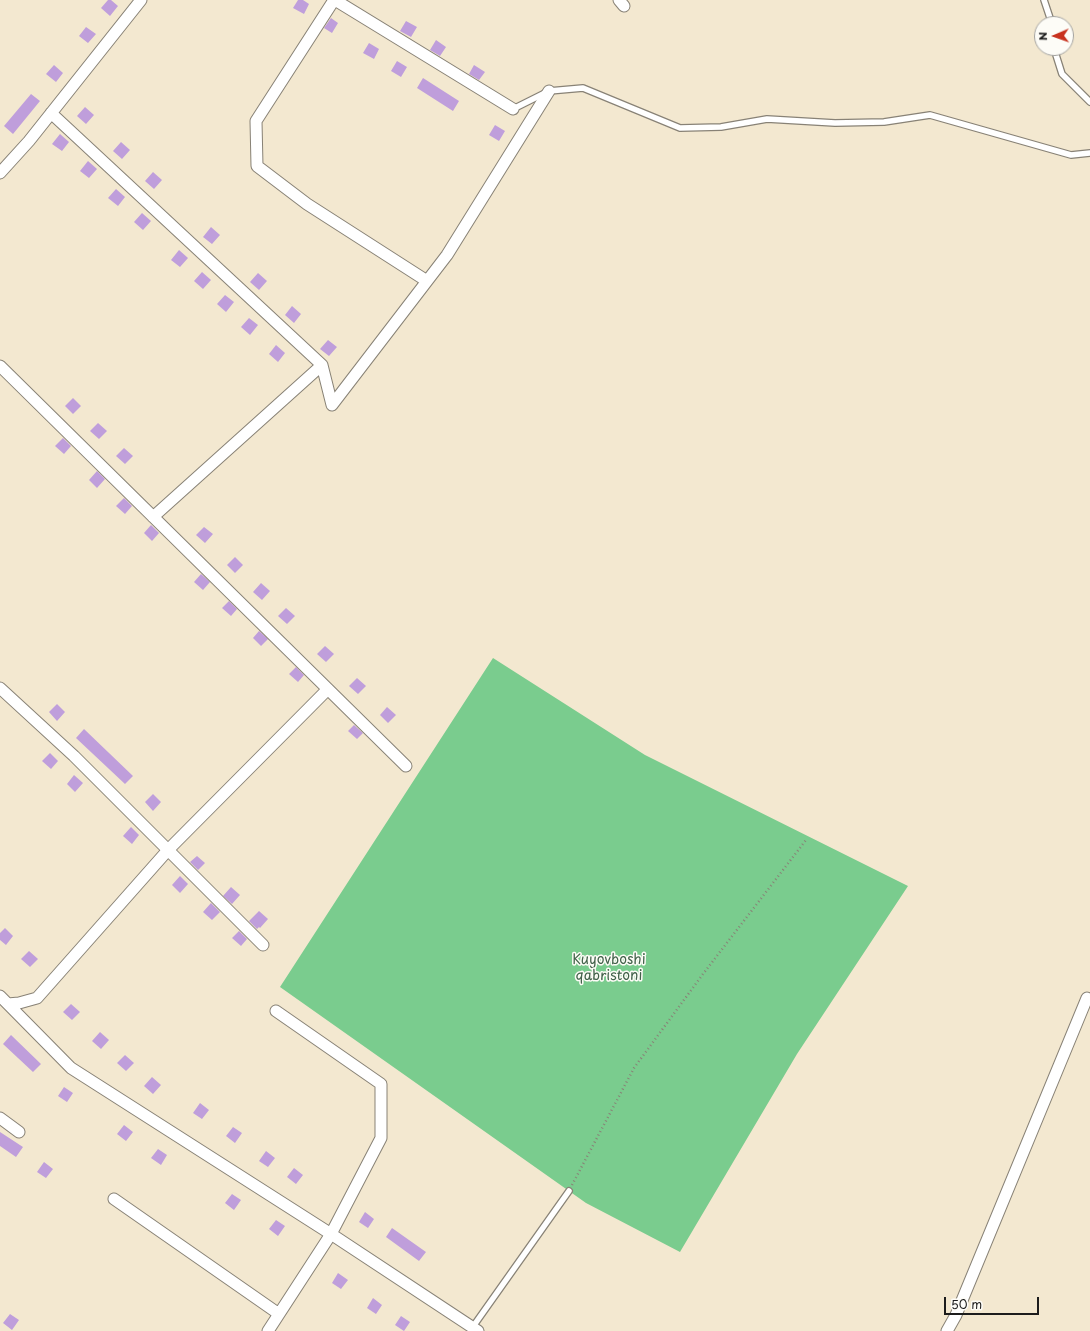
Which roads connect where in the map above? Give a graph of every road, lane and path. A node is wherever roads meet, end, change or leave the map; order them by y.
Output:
1 (141, 0) edge
2 (335, 0) edge
3 (1044, 0) edge
4 (1049, 16) edge
5 (1056, 56) edge
6 (549, 91) junction
7 (1090, 102) edge
8 (513, 109) joint
9 (51, 113) junction
10 (1090, 153) edge
11 (0, 173) edge
12 (427, 281) junction
13 (322, 365) junction
14 (0, 366) edge
15 (153, 517) junction
16 (0, 688) edge
17 (328, 689) junction
18 (406, 766) dead end
19 (806, 840) dead end
20 (168, 850) junction
21 (263, 945) dead end
22 (0, 996) edge
23 (1089, 999) edge
24 (8, 1004) junction
25 (276, 1011) dead end
26 (0, 1118) edge
27 (19, 1132) dead end
28 (569, 1192) joint
29 (114, 1199) dead end
30 (331, 1234) junction
31 (279, 1314) junction
32 (475, 1329) edge
33 (268, 1331) edge
34 (947, 1331) edge

1 - 9 street
2 - 8 street
2 - 12 street
3 - 4 lane
5 - 7 lane
6 - 8 lane
6 - 10 lane
6 - 12 street
9 - 11 street
9 - 13 street
12 - 13 street
13 - 15 street
14 - 15 street
15 - 17 street
16 - 20 street
17 - 18 street
17 - 20 street
19 - 28 path
20 - 21 street
20 - 24 street
22 - 24 street
23 - 34 street
24 - 30 street
25 - 30 street
26 - 27 street
28 - 32 lane
29 - 31 street
30 - 31 street
30 - 32 street
31 - 33 street

